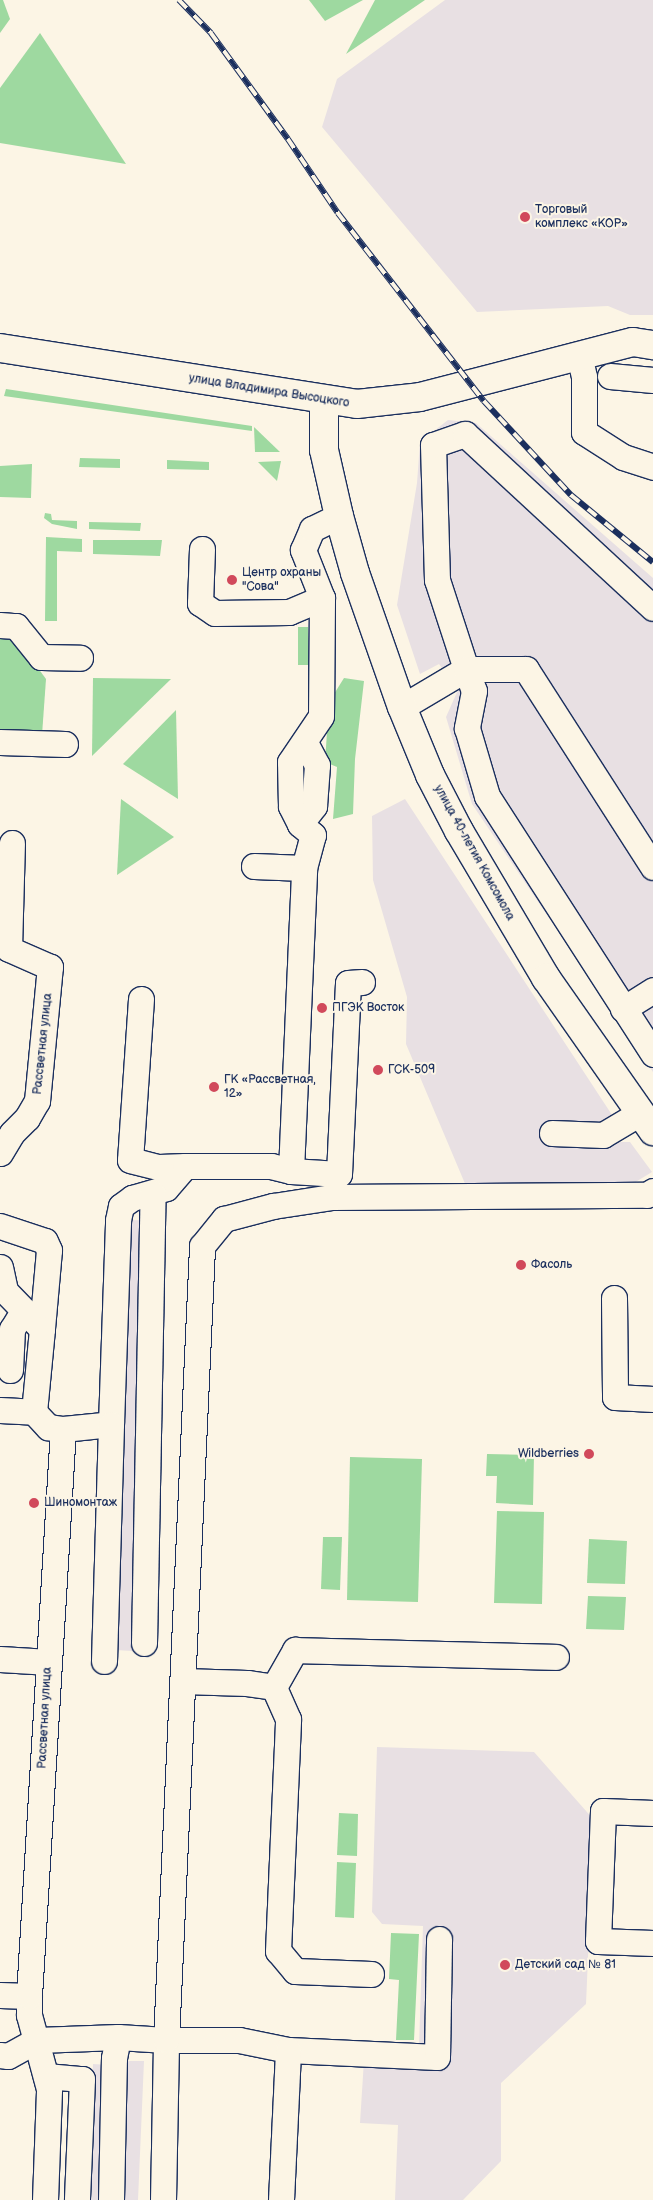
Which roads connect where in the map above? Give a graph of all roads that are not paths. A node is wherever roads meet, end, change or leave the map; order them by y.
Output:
1 (653, 345) edge
2 (0, 348) edge
3 (579, 355) junction
4 (610, 376) dead end
5 (653, 380) edge
6 (324, 400) junction
7 (653, 467) edge
8 (338, 516) junction
9 (202, 548) dead end
10 (322, 598) junction
11 (653, 608) edge
12 (0, 625) edge
13 (80, 658) dead end
14 (466, 669) junction
15 (402, 707) junction
16 (0, 742) edge
17 (65, 744) dead end
18 (12, 844) dead end
19 (254, 866) dead end
20 (653, 867) edge
21 (304, 868) junction
22 (362, 982) dead end
23 (653, 990) edge
24 (141, 999) dead end
25 (623, 1009) junction
26 (653, 1054) edge
27 (646, 1122) edge
28 (552, 1133) dead end
29 (0, 1153) edge
30 (185, 1166) junction
31 (291, 1171) junction
32 (153, 1193) junction
33 (651, 1196) edge
34 (0, 1226) edge
35 (0, 1267) edge
36 (614, 1298) dead end
37 (24, 1310) junction
38 (42, 1329) junction
39 (10, 1370) dead end
40 (653, 1399) edge
41 (0, 1410) edge
42 (34, 1412) junction
43 (111, 1424) junction
44 (63, 1429) junction
45 (144, 1643) dead end
46 (556, 1657) dead end
47 (0, 1659) edge
48 (104, 1661) dead end
49 (48, 1662) junction
50 (182, 1681) junction
51 (274, 1687) junction
52 (653, 1813) edge
53 (439, 1939) dead end
54 (653, 1943) edge
55 (371, 1974) dead end
56 (0, 1995) edge
57 (29, 1996) junction
58 (118, 2037) junction
59 (37, 2040) junction
60 (166, 2040) junction
61 (288, 2050) junction
62 (0, 2056) edge
63 (46, 2076) junction
64 (45, 2200) edge
65 (77, 2200) edge
66 (110, 2200) edge
67 (163, 2200) edge
68 (281, 2200) edge

1 - 3 main road, улица Владимира Высоцкого
2 - 6 main road, улица Владимира Высоцкого
3 - 6 main road, улица Владимира Высоцкого
3 - 7 street
4 - 5 street
6 - 8 main road, улица 40-летия Комсомола
8 - 10 street
8 - 15 main road, улица 40-летия Комсомола
9 - 10 street
10 - 21 street
11 - 14 street
12 - 13 street
14 - 15 street
14 - 20 street
14 - 25 street
15 - 27 main road, улица 40-летия Комсомола
16 - 17 street
18 - 29 street, Рассветная улица
19 - 21 street
21 - 31 street
22 - 31 street
23 - 25 street
24 - 30 street
25 - 26 street
27 - 28 street
30 - 31 street
30 - 32 street
32 - 43 street
32 - 45 street
33 - 50 street
34 - 38 street
35 - 37 street
36 - 40 street
37 - 38 street
37 - 39 street
38 - 42 street
41 - 42 street
42 - 44 street
43 - 44 street
43 - 48 street
44 - 49 street, Рассветная улица
46 - 51 street
47 - 49 street
49 - 57 street, Рассветная улица
50 - 51 street
50 - 60 street
51 - 55 street
52 - 54 street
53 - 61 street
56 - 57 street
57 - 59 street, Рассветная улица
58 - 59 street
58 - 60 street
58 - 66 street
59 - 62 street
59 - 63 street, Рассветная улица
60 - 61 street
60 - 67 street
61 - 68 street
63 - 64 street, Рассветная улица
63 - 65 street

